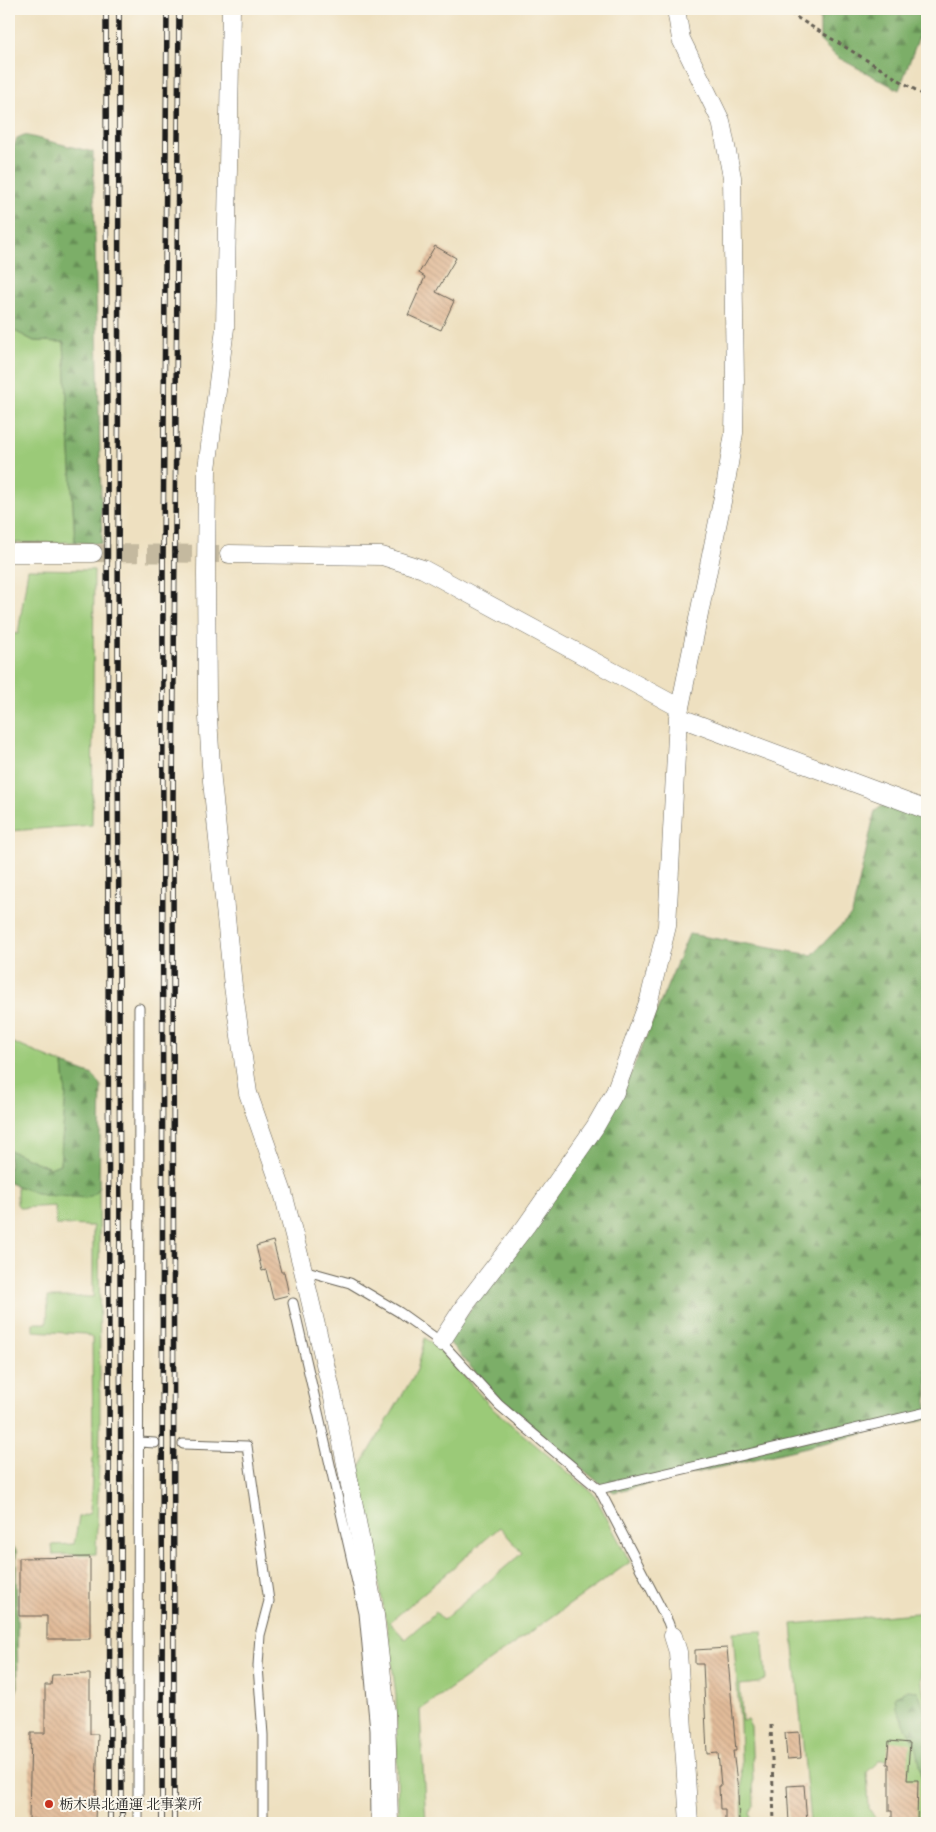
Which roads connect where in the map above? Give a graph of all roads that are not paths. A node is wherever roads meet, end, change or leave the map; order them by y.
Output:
1 (231, 9) edge
2 (676, 9) edge
3 (9, 553) edge
4 (93, 553) tunnel mouth
5 (228, 554) tunnel mouth
6 (679, 713) junction
7 (927, 810) edge
8 (139, 1008) dead end
9 (303, 1270) junction
10 (293, 1303) dead end
11 (441, 1342) junction
12 (927, 1412) edge
13 (140, 1442) junction
14 (155, 1443) dead end
15 (183, 1444) dead end
16 (599, 1489) junction
17 (674, 1636) joint
18 (138, 1823) edge
19 (263, 1823) edge
20 (376, 1823) edge
21 (389, 1823) edge
22 (689, 1823) edge

1 - 9 street
2 - 6 street
3 - 4 street
5 - 6 street
6 - 7 street
6 - 11 street
8 - 13 lane
9 - 11 lane
9 - 21 street
10 - 20 lane
11 - 16 lane
12 - 16 lane
13 - 14 lane
13 - 18 lane
15 - 19 lane
16 - 17 lane
17 - 22 street

